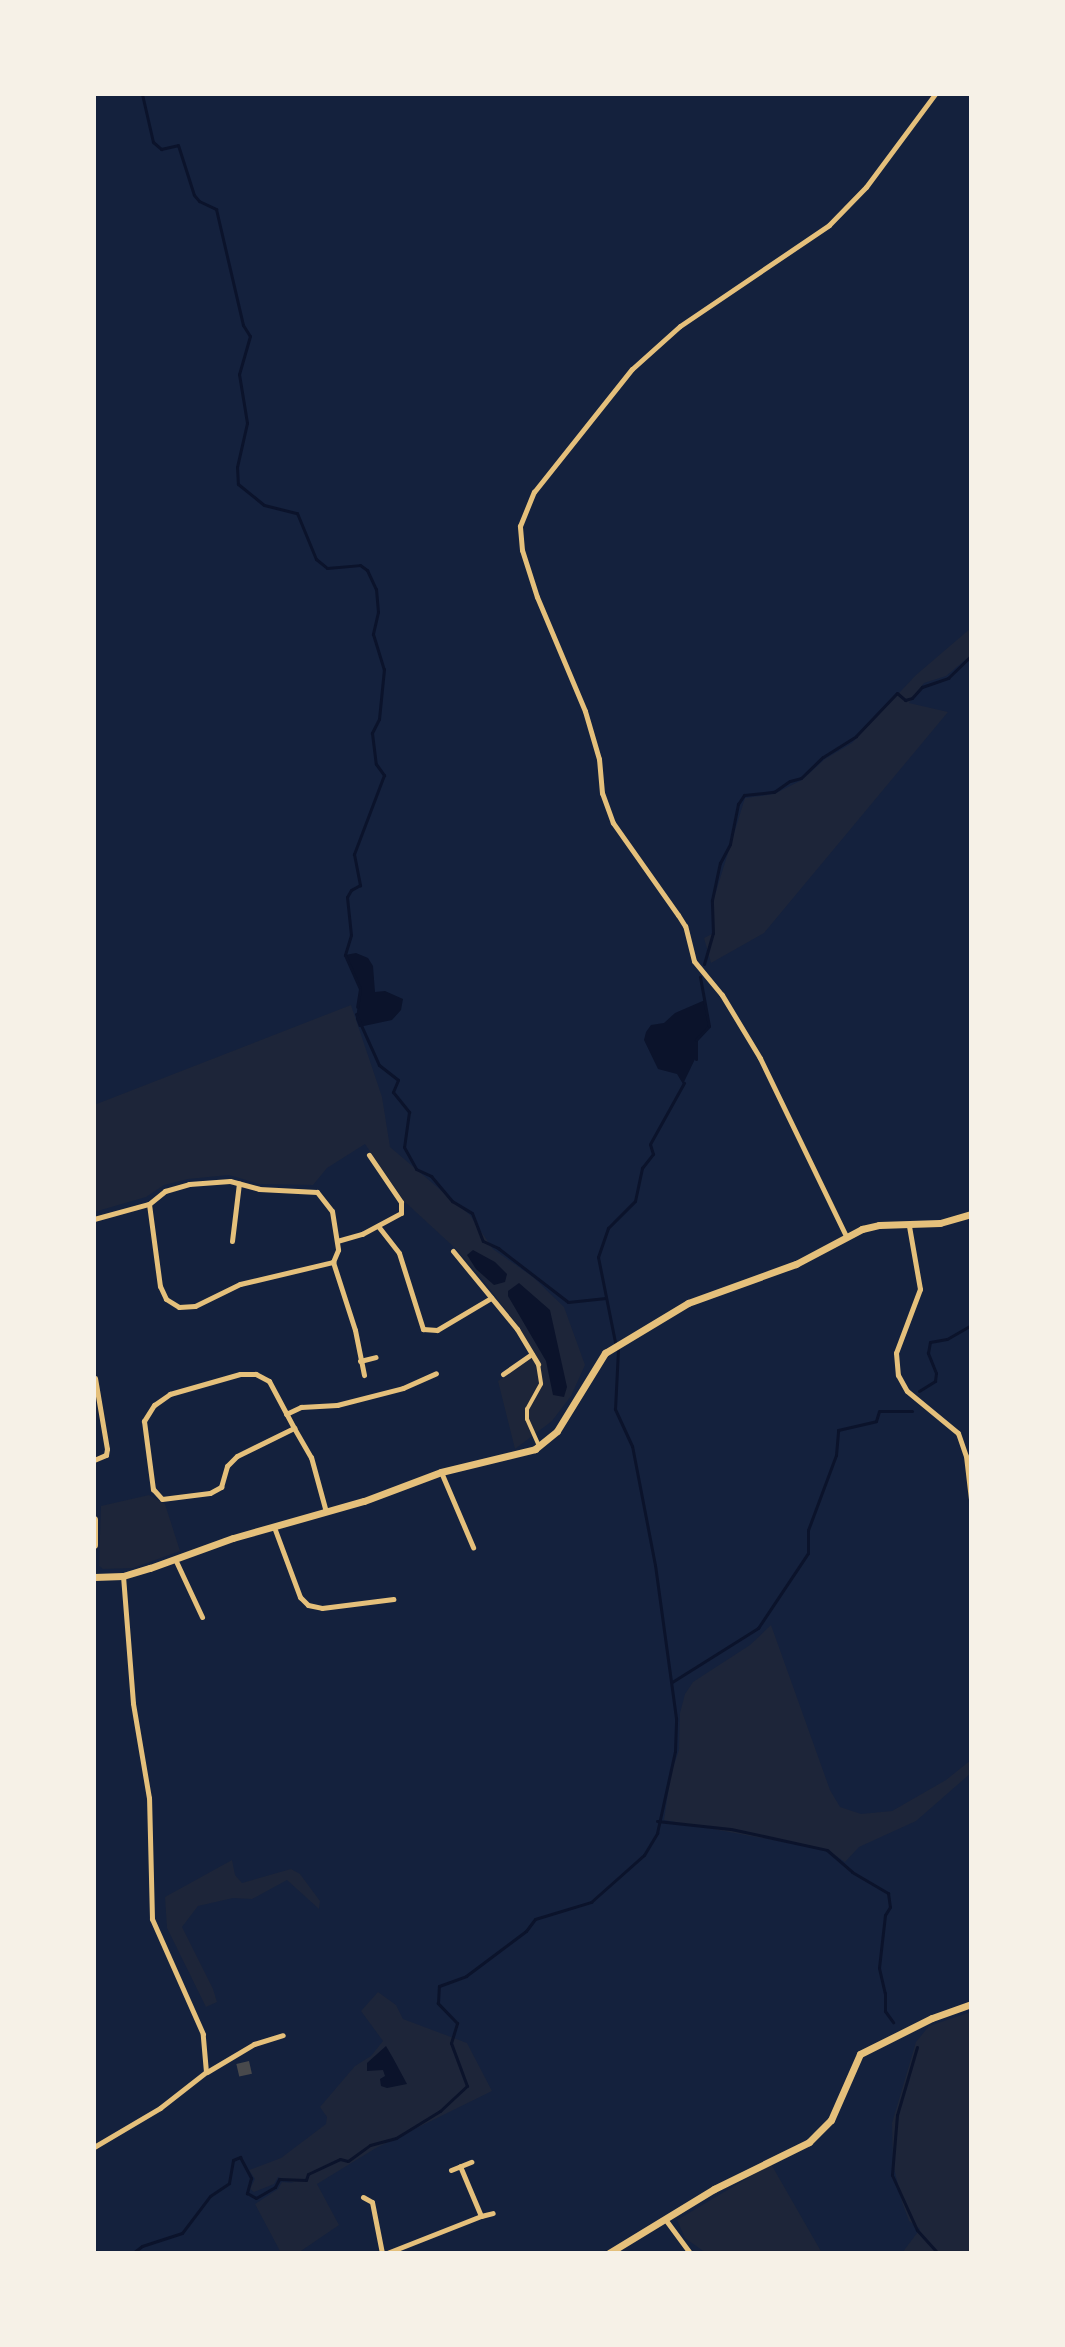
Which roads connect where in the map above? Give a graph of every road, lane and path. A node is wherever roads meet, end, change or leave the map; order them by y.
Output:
1 (935, 94) edge
2 (369, 1155) dead end
3 (239, 1183) junction
4 (149, 1204) junction
5 (971, 1214) edge
6 (94, 1219) edge
7 (378, 1226) junction
8 (909, 1226) junction
9 (846, 1236) junction
10 (232, 1241) dead end
11 (337, 1241) junction
12 (453, 1251) dead end
13 (333, 1262) junction
14 (491, 1298) junction
15 (532, 1354) junction
16 (376, 1357) dead end
17 (360, 1361) junction
18 (538, 1364) joint
19 (436, 1373) dead end
20 (503, 1374) dead end
21 (364, 1375) dead end
22 (95, 1378) edge
23 (286, 1414) junction
24 (294, 1428) junction
25 (539, 1447) junction
26 (94, 1460) edge
27 (441, 1472) junction
28 (971, 1499) edge
29 (327, 1513) junction
30 (94, 1520) edge
31 (274, 1527) junction
32 (94, 1545) edge
33 (473, 1547) dead end
34 (175, 1559) junction
35 (123, 1576) junction
36 (94, 1577) edge
37 (393, 1599) dead end
38 (202, 1617) dead end
39 (971, 2004) edge
40 (283, 2035) dead end
41 (206, 2072) junction
42 (94, 2147) edge
43 (471, 2162) dead end
44 (460, 2166) junction
45 (451, 2170) dead end
46 (363, 2197) dead end
47 (493, 2213) dead end
48 (481, 2216) junction
49 (664, 2218) junction
50 (384, 2253) edge
51 (609, 2253) edge
52 (690, 2253) edge

1 - 9 street
2 - 7 street
3 - 4 street
3 - 10 street
3 - 11 street
4 - 6 street
4 - 13 street
5 - 8 street
7 - 11 street
7 - 14 street
8 - 9 street
8 - 28 street
9 - 25 street
11 - 13 street
12 - 14 street
13 - 17 street
14 - 15 street
15 - 18 street
15 - 20 street
16 - 17 street
17 - 21 street
18 - 25 street
19 - 23 street
22 - 26 street
23 - 24 street
23 - 24 street
24 - 29 street
25 - 27 street
27 - 29 street
27 - 33 street
29 - 31 street
30 - 32 main road
31 - 34 street
31 - 37 street
34 - 35 street
34 - 38 street
35 - 36 street
35 - 41 street
39 - 49 street
40 - 41 street
41 - 42 street
43 - 44 street
44 - 45 street
44 - 48 street
46 - 50 street
47 - 48 street
48 - 50 street
49 - 51 street
49 - 52 street

